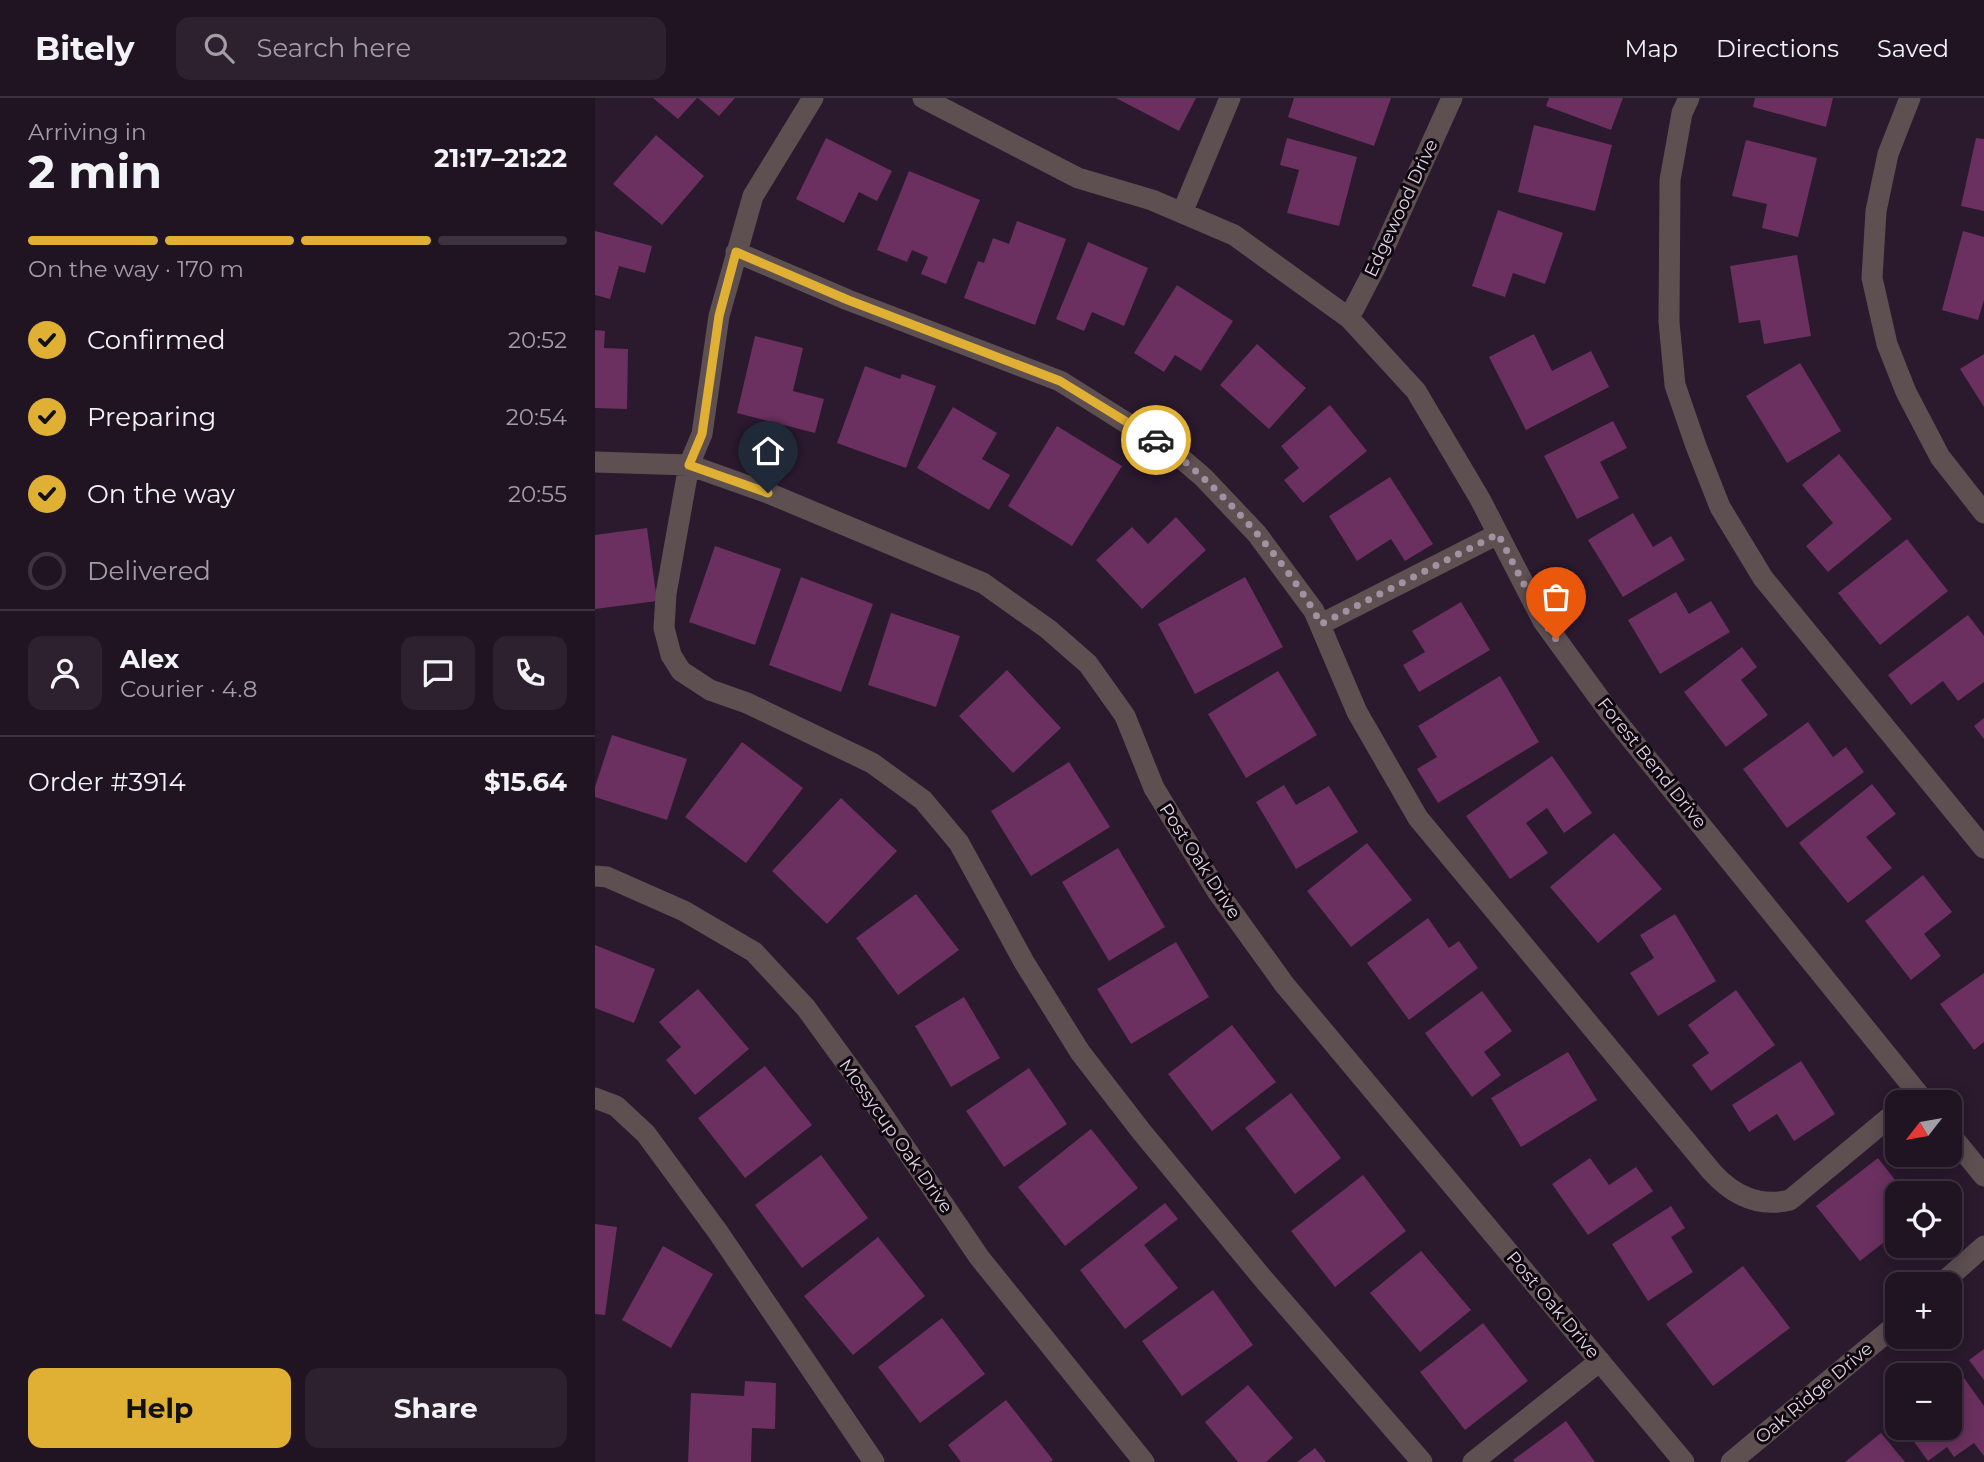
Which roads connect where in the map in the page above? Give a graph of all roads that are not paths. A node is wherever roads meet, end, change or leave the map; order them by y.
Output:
1 (813, 98) edge
2 (923, 98) edge
3 (1230, 98) edge
4 (1452, 98) edge
5 (1689, 98) edge
6 (1910, 98) edge
7 (1182, 212) junction
8 (736, 252) junction
9 (1349, 318) junction
10 (595, 462) edge
11 (689, 465) junction
12 (1984, 513) edge
13 (1498, 534) junction
14 (1321, 624) junction
15 (1984, 848) edge
16 (595, 876) edge
17 (1909, 1090) edge
18 (595, 1098) edge
19 (1885, 1121) edge
20 (1962, 1149) edge
21 (1984, 1176) edge
22 (1984, 1246) edge
23 (1955, 1272) edge
24 (1885, 1334) edge
25 (1600, 1361) junction
26 (874, 1462) edge
27 (1144, 1462) edge
28 (1422, 1462) edge
29 (1473, 1462) edge
30 (1684, 1462) edge
31 (1731, 1462) edge

1 - 8 street
2 - 7 street, Forest Bend Drive
3 - 7 street
4 - 9 street, Edgewood Drive
5 - 15 street
6 - 12 street
7 - 9 street, Forest Bend Drive
8 - 11 street
8 - 14 street
9 - 13 street, Forest Bend Drive
10 - 11 street, Post Oak Drive
11 - 25 street, Post Oak Drive
11 - 28 street
13 - 14 street
13 - 17 street, Forest Bend Drive
14 - 19 street
16 - 27 street, Mossycup Oak Drive
18 - 26 street
20 - 21 street
22 - 23 street
24 - 31 street, Oak Ridge Drive
25 - 29 street
25 - 30 street, Post Oak Drive

